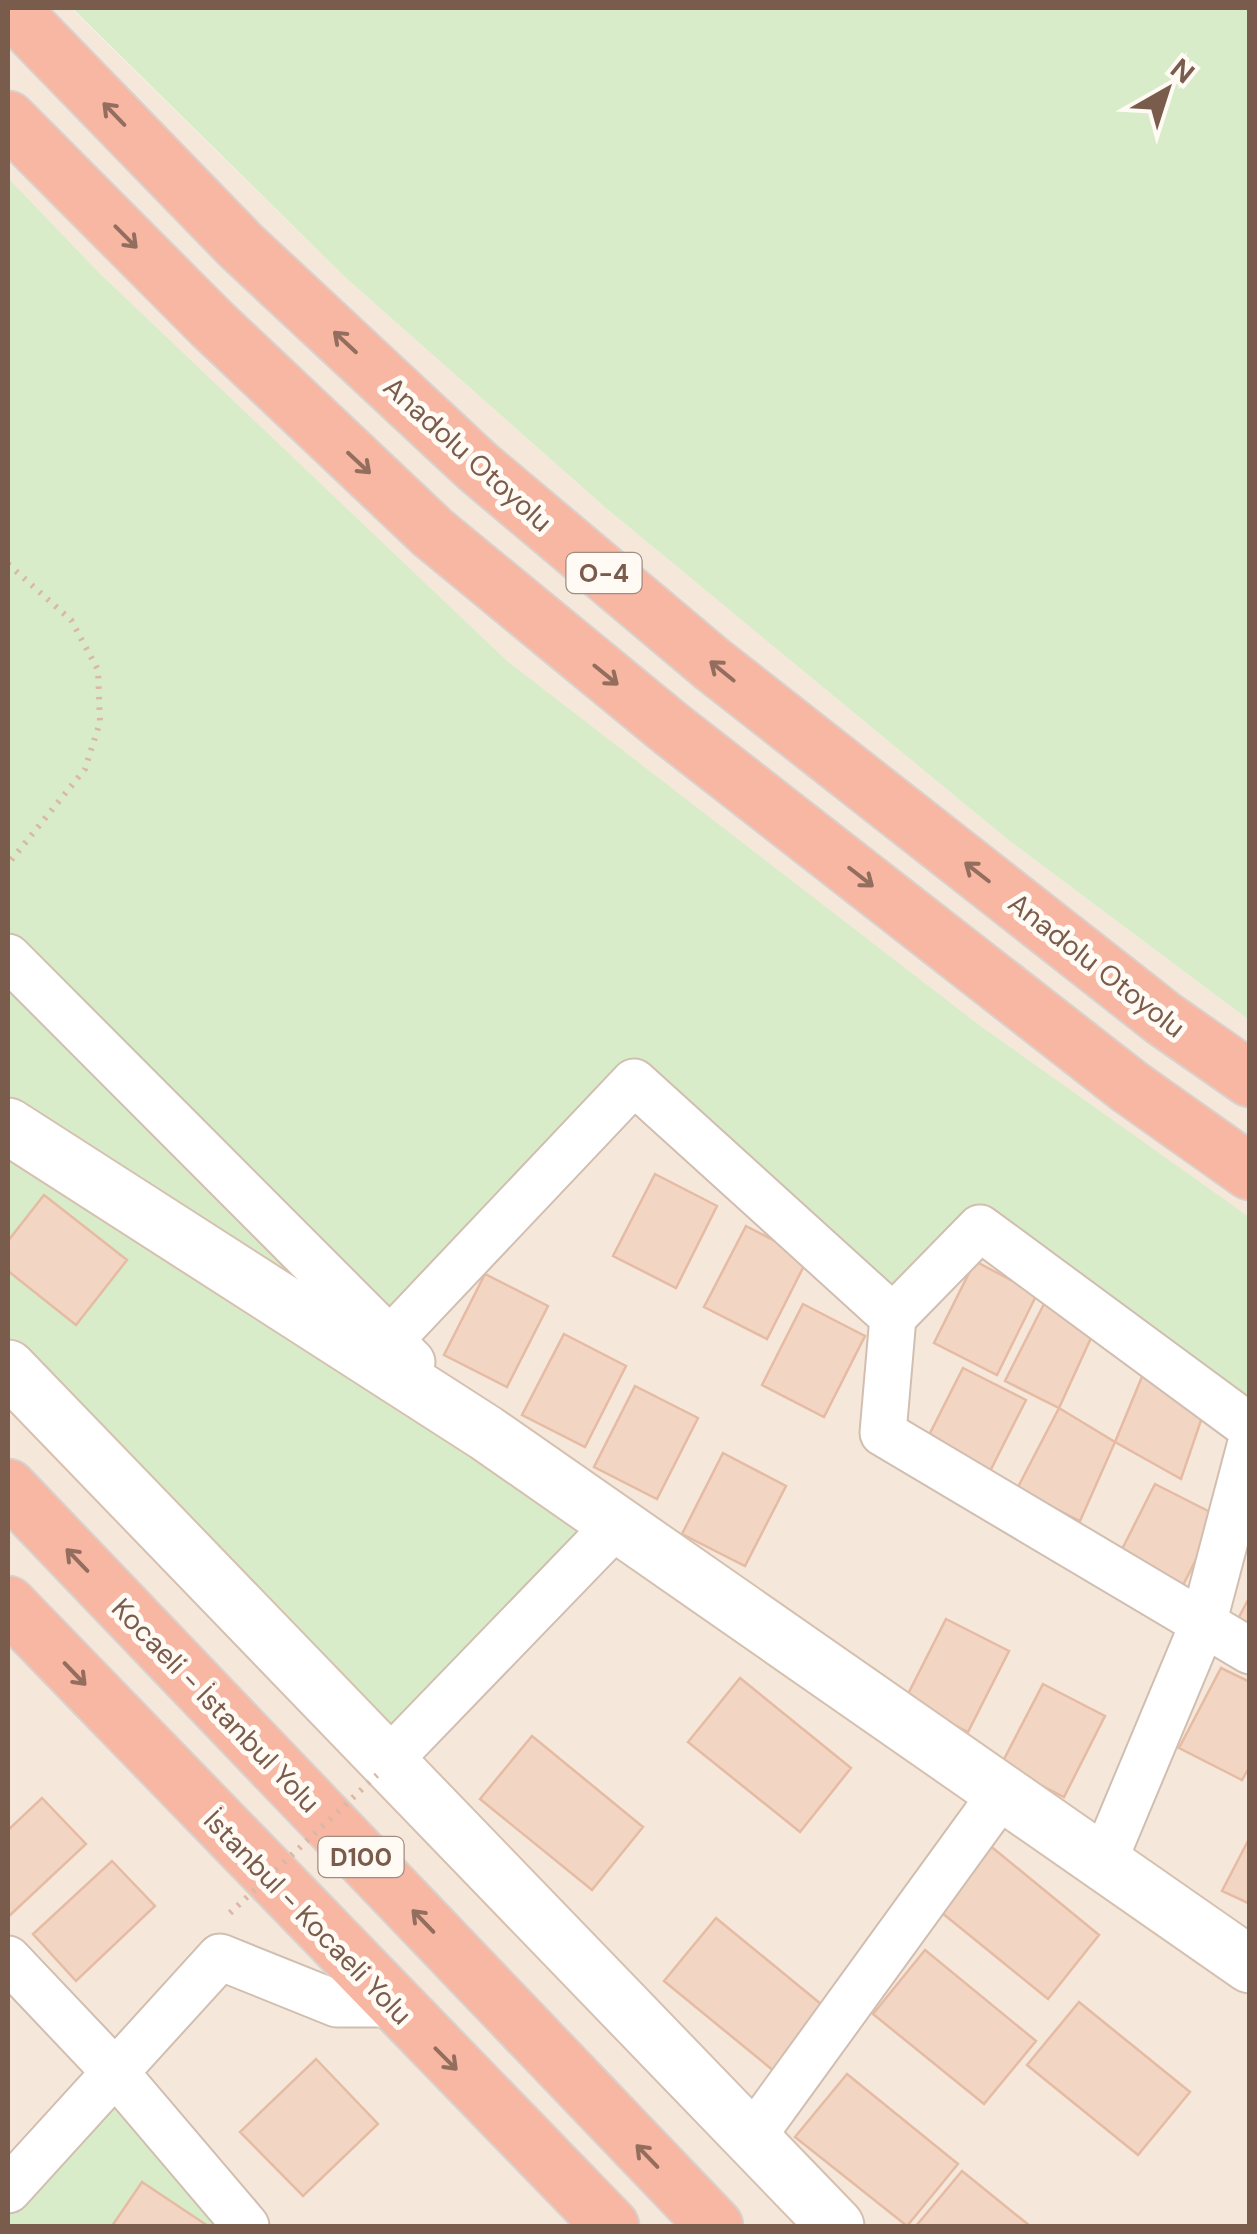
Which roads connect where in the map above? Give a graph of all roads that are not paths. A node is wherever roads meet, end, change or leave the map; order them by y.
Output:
1 (10, 8) edge
2 (8, 119) edge
3 (8, 958) edge
4 (1250, 1079) edge
5 (8, 1126) edge
6 (1250, 1172) edge
7 (893, 1317) junction
8 (390, 1341) junction
9 (8, 1368) edge
10 (1250, 1427) edge
11 (486, 1433) junction
12 (1250, 1446) edge
13 (8, 1487) edge
14 (616, 1526) junction
15 (8, 1604) edge
16 (1203, 1624) junction
17 (1250, 1651) edge
18 (383, 1767) junction
19 (1002, 1793) junction
20 (1103, 1862) junction
21 (8, 1959) edge
22 (1250, 1965) edge
23 (392, 2004) junction
24 (115, 2072) junction
25 (753, 2136) junction
26 (540, 2154) junction
27 (8, 2190) edge
28 (246, 2226) edge
29 (598, 2226) edge
30 (612, 2226) edge
31 (715, 2226) edge
32 (836, 2226) edge

4 -> 1 highway, Anadolu Otoyolu / O-4
2 -> 6 highway, O-4
3 - 8 street
5 - 11 main road
7 - 8 street
7 - 10 street
7 - 16 street
8 - 11 street
9 - 18 main road
11 - 14 main road
12 - 16 street
31 -> 13 highway, Kocaeli - İstanbul Yolu / D100
14 - 18 street
14 - 19 main road
15 -> 23 highway, İstanbul - Kocaeli Yolu / D100
16 - 17 street
16 - 20 street
18 - 25 main road
19 - 20 main road
19 - 25 street
20 - 22 main road
21 - 24 street
23 - 24 street
23 -> 26 highway, İstanbul - Kocaeli Yolu / D100
24 - 27 street
24 - 28 street
25 - 32 main road
26 - 29 highway
26 - 30 highway, İstanbul - Kocaeli Yolu / D100

